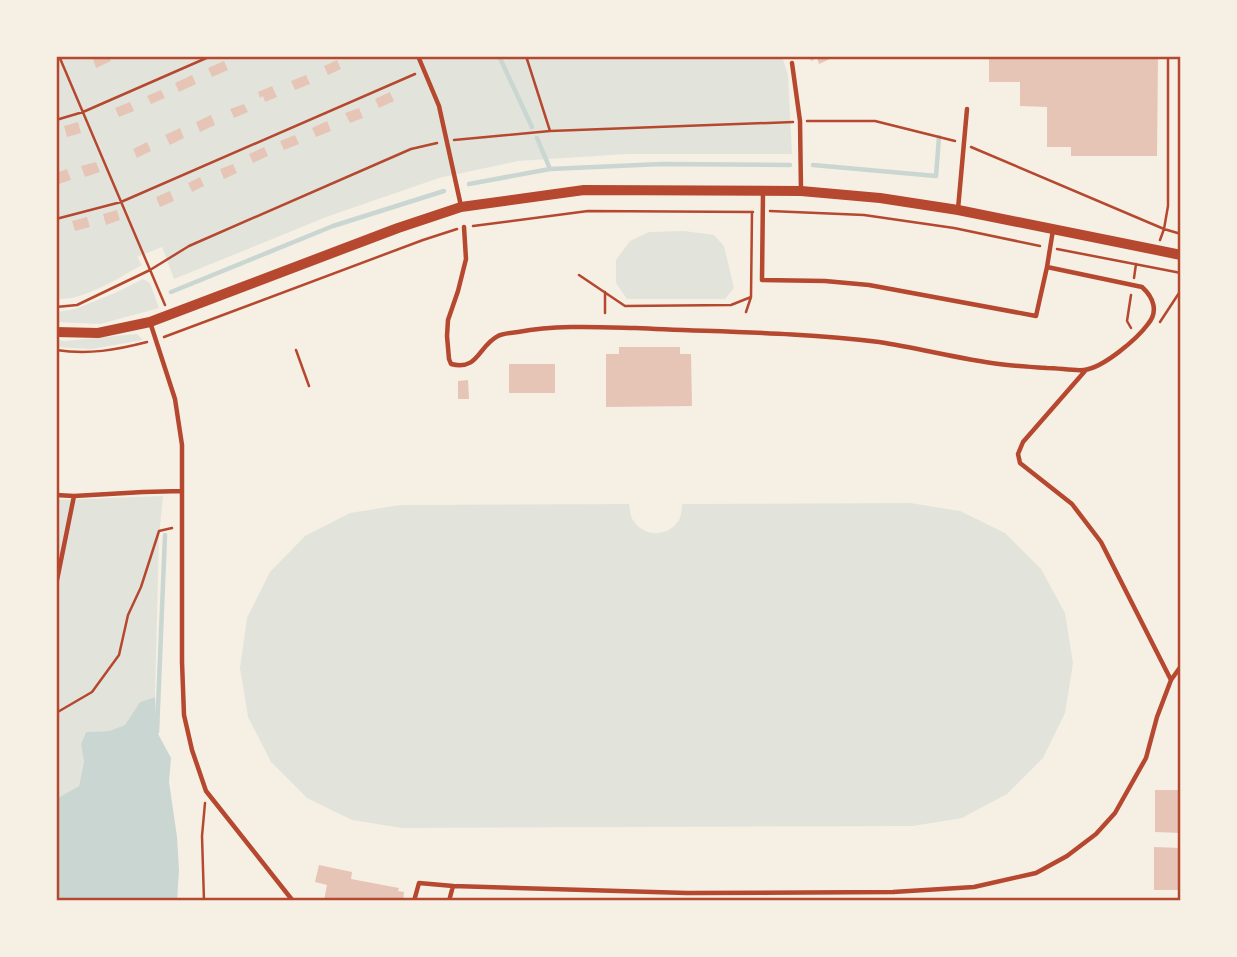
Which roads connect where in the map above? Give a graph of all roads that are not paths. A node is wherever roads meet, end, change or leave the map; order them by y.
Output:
1 (418, 56) edge
2 (792, 63) dead end
3 (967, 109) dead end
4 (802, 191) junction
5 (762, 192) junction
6 (461, 207) junction
7 (958, 210) junction
8 (464, 227) road end
9 (1053, 229) junction
10 (1181, 255) edge
11 (1047, 267) junction
12 (150, 321) junction
13 (56, 332) edge
14 (1086, 370) junction
15 (182, 491) junction
16 (56, 495) edge
17 (74, 496) junction
18 (56, 585) edge
19 (1181, 666) edge
20 (1171, 680) junction
21 (453, 886) junction
22 (293, 901) edge
23 (414, 901) edge
24 (449, 901) edge

1 - 6 lane
2 - 4 lane
3 - 7 lane
4 - 5 street
4 - 7 street
5 - 6 street
5 - 11 lane
6 - 12 street
7 - 9 street
8 - 14 lane
9 - 10 street
9 - 11 lane
11 - 14 lane
12 - 13 street
12 - 15 lane
14 - 20 lane
15 - 17 lane
15 - 22 lane
16 - 17 lane
17 - 18 lane
19 - 20 lane
20 - 21 lane
21 - 23 lane
21 - 24 lane

